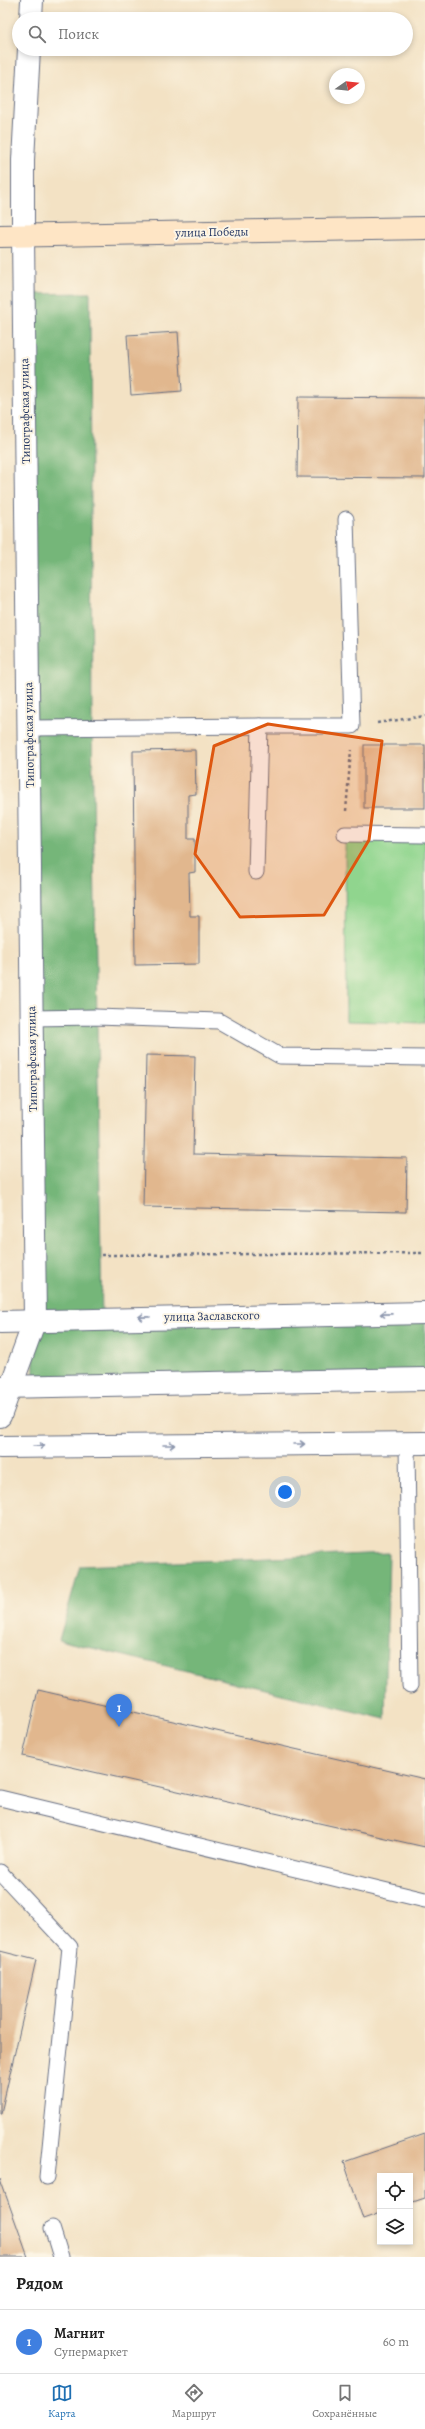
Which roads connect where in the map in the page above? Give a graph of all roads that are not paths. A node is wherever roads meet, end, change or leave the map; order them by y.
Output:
1 (32, 0) edge
2 (31, 12) edge
3 (29, 56) edge
4 (425, 228) edge
5 (0, 236) edge
6 (23, 236) junction
7 (346, 519) dead end
8 (260, 726) junction
9 (29, 728) junction
10 (345, 834) road end
11 (425, 834) edge
12 (256, 872) dead end
13 (32, 1018) junction
14 (425, 1058) edge
15 (425, 1313) edge
16 (34, 1320) junction
17 (0, 1322) edge
18 (425, 1379) edge
19 (5, 1387) edge
20 (0, 1416) edge
21 (416, 1443) edge
22 (0, 1447) edge
23 (410, 1686) dead end
24 (0, 1798) edge
25 (0, 1872) edge
26 (425, 1900) edge
27 (47, 2178) dead end
28 (52, 2228) dead end
29 (61, 2257) edge

1 - 2 street
3 - 6 street, Типографская улица
4 - 6 main road, улица Победы
5 - 6 main road, улица Победы
6 - 9 street, Типографская улица
7 - 8 lane
8 - 9 lane
8 - 12 lane
9 - 13 street, Типографская улица
10 - 11 lane
13 - 14 lane
13 - 16 street, Типографская улица
15 -> 16 street, улица Заславского
16 - 17 street, улица Заславского
16 - 19 street, Типографская улица
18 - 19 street
19 - 20 street, Типографская улица
22 -> 21 street
21 - 23 lane
24 - 26 lane
25 - 27 lane
28 - 29 lane

